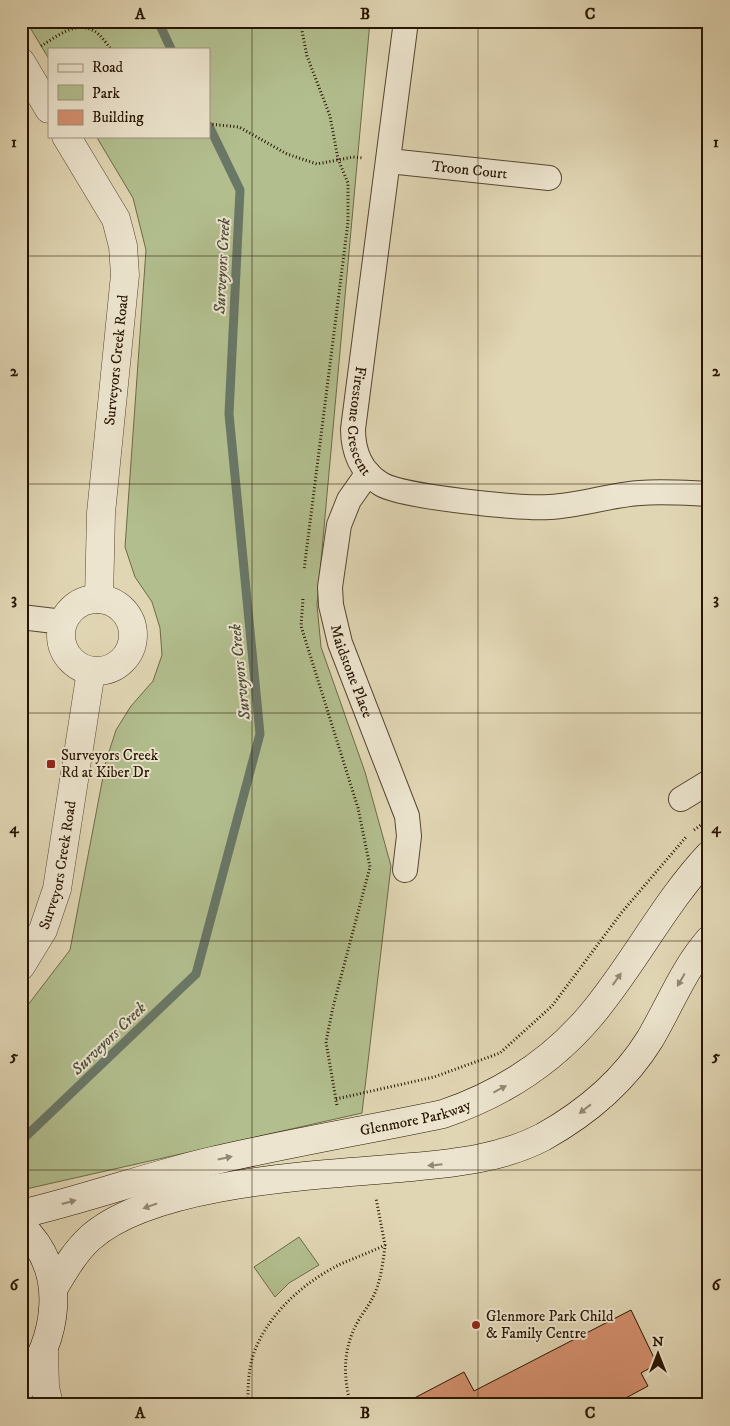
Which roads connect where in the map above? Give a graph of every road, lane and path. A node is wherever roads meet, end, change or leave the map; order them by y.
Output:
1 (406, 21) edge
2 (110, 48) edge
3 (29, 55) edge
4 (48, 106) edge
5 (210, 124) edge
6 (67, 138) edge
7 (389, 161) junction
8 (549, 178) dead end
9 (368, 473) junction
10 (709, 494) edge
11 (99, 599) junction
12 (21, 617) edge
13 (63, 622) junction
14 (91, 671) junction
15 (709, 782) edge
16 (681, 799) dead end
17 (709, 819) edge
18 (709, 855) edge
19 (405, 870) dead end
20 (709, 940) edge
21 (21, 966) edge
22 (342, 1135) junction
23 (364, 1172) junction
24 (21, 1214) edge
25 (21, 1226) edge
26 (385, 1245) junction
27 (54, 1286) junction
28 (44, 1353) junction
29 (21, 1388) edge
30 (49, 1405) edge
31 (248, 1405) edge
32 (350, 1405) edge

1 - 7 street, Firestone Crescent
2 - 3 path
3 - 4 main road
5 - 7 path
6 - 11 main road, Surveyors Creek Road
7 - 8 street, Troon Court
7 - 9 street, Firestone Crescent
9 - 10 street, Firestone Crescent
9 - 19 street, Maidstone Place
11 - 13 main road
11 - 14 main road
12 - 13 street
13 - 14 main road
14 - 21 main road, Surveyors Creek Road
15 - 16 street
17 - 22 path
22 -> 18 main road, Glenmore Parkway
20 -> 23 main road
24 -> 22 main road, Glenmore Parkway
23 - 26 path
23 -> 27 main road
25 - 27 main road
26 - 31 path
26 - 32 path
27 - 28 main road
28 - 29 main road
28 - 30 main road

